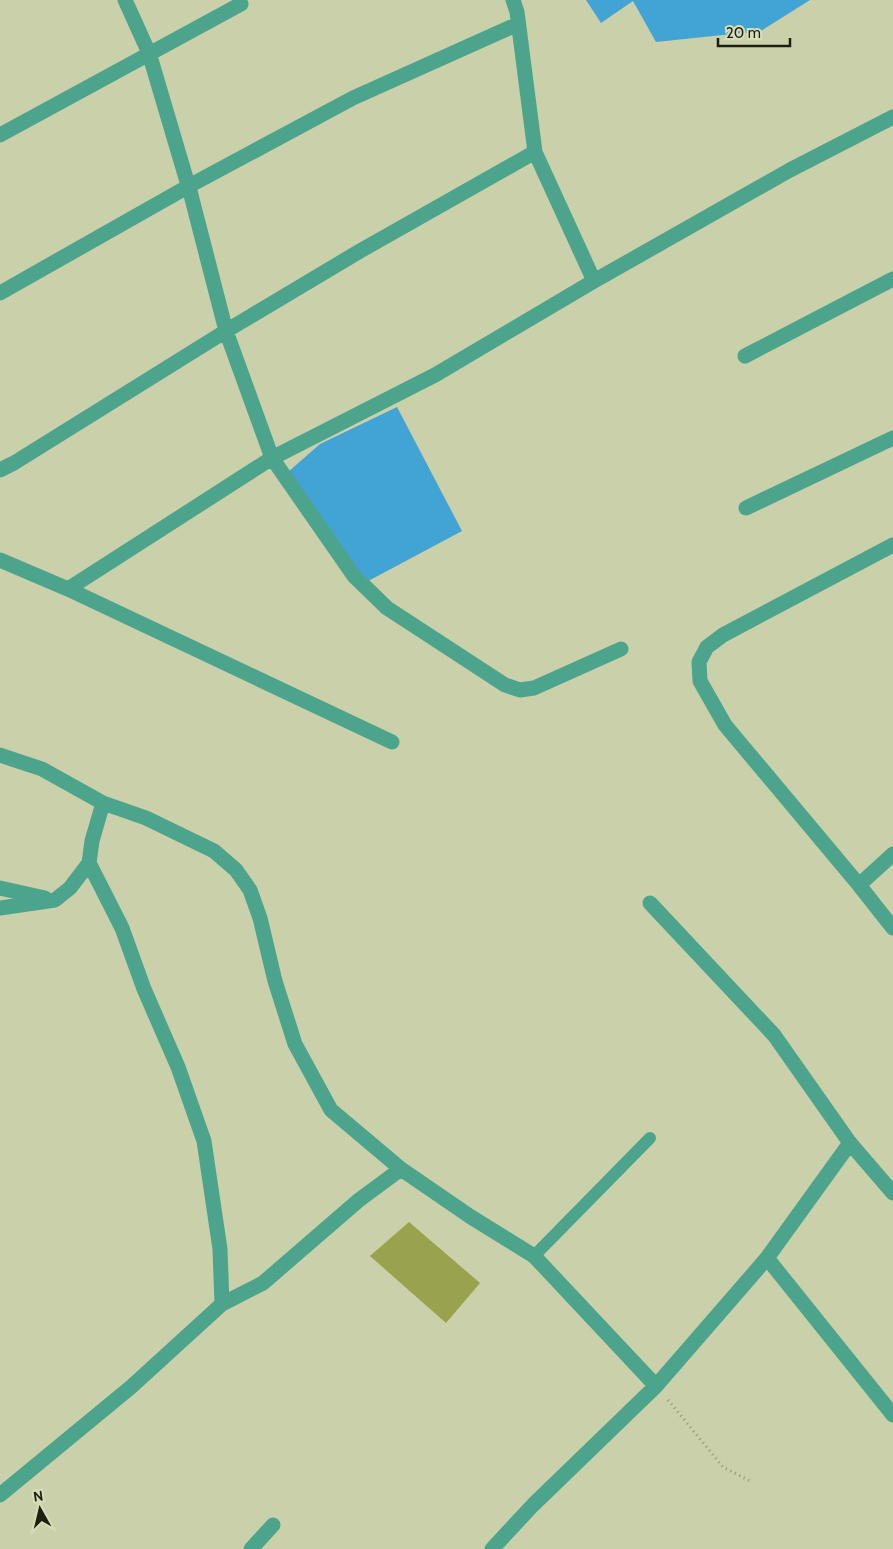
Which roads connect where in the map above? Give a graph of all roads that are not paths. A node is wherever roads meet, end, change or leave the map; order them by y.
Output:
1 (125, 0) edge
2 (513, 0) edge
3 (241, 4) dead end
4 (518, 24) junction
5 (149, 53) junction
6 (893, 118) edge
7 (0, 135) edge
8 (535, 152) junction
9 (189, 186) junction
10 (893, 279) edge
11 (594, 281) junction
12 (0, 293) edge
13 (226, 331) junction
14 (745, 356) dead end
15 (893, 438) edge
16 (272, 458) junction
17 (0, 470) edge
18 (746, 508) dead end
19 (893, 545) edge
20 (0, 560) edge
21 (68, 589) junction
22 (621, 649) dead end
23 (392, 742) dead end
24 (0, 755) edge
25 (103, 803) junction
26 (893, 854) edge
27 (89, 863) junction
28 (859, 885) junction
29 (0, 888) edge
30 (54, 900) junction
31 (650, 903) dead end
32 (0, 908) edge
33 (893, 928) edge
34 (650, 1138) dead end
35 (850, 1143) junction
36 (401, 1169) junction
37 (893, 1194) edge
38 (534, 1256) junction
39 (767, 1258) junction
40 (222, 1304) junction
41 (656, 1386) junction
42 (893, 1415) edge
43 (0, 1495) edge
44 (273, 1524) dead end
45 (251, 1549) edge
46 (492, 1549) edge

1 - 5 street
2 - 4 street
3 - 5 street
4 - 8 street
4 - 9 street
5 - 7 street
5 - 9 street
6 - 11 street
8 - 11 street
8 - 13 street
9 - 12 street
9 - 13 street
10 - 14 street
11 - 16 street
13 - 16 street
13 - 17 street
15 - 18 street
16 - 21 street
16 - 22 street
19 - 28 street
20 - 21 street
21 - 23 street
24 - 25 street
25 - 27 street
25 - 36 street
26 - 28 street
27 - 30 street
27 - 40 street
28 - 33 street
29 - 30 street
30 - 32 street
31 - 35 street
34 - 38 lane
35 - 37 street
35 - 39 street
36 - 38 street
36 - 40 street
38 - 41 street
39 - 41 street
39 - 42 street
40 - 43 street
41 - 46 street
44 - 45 street

